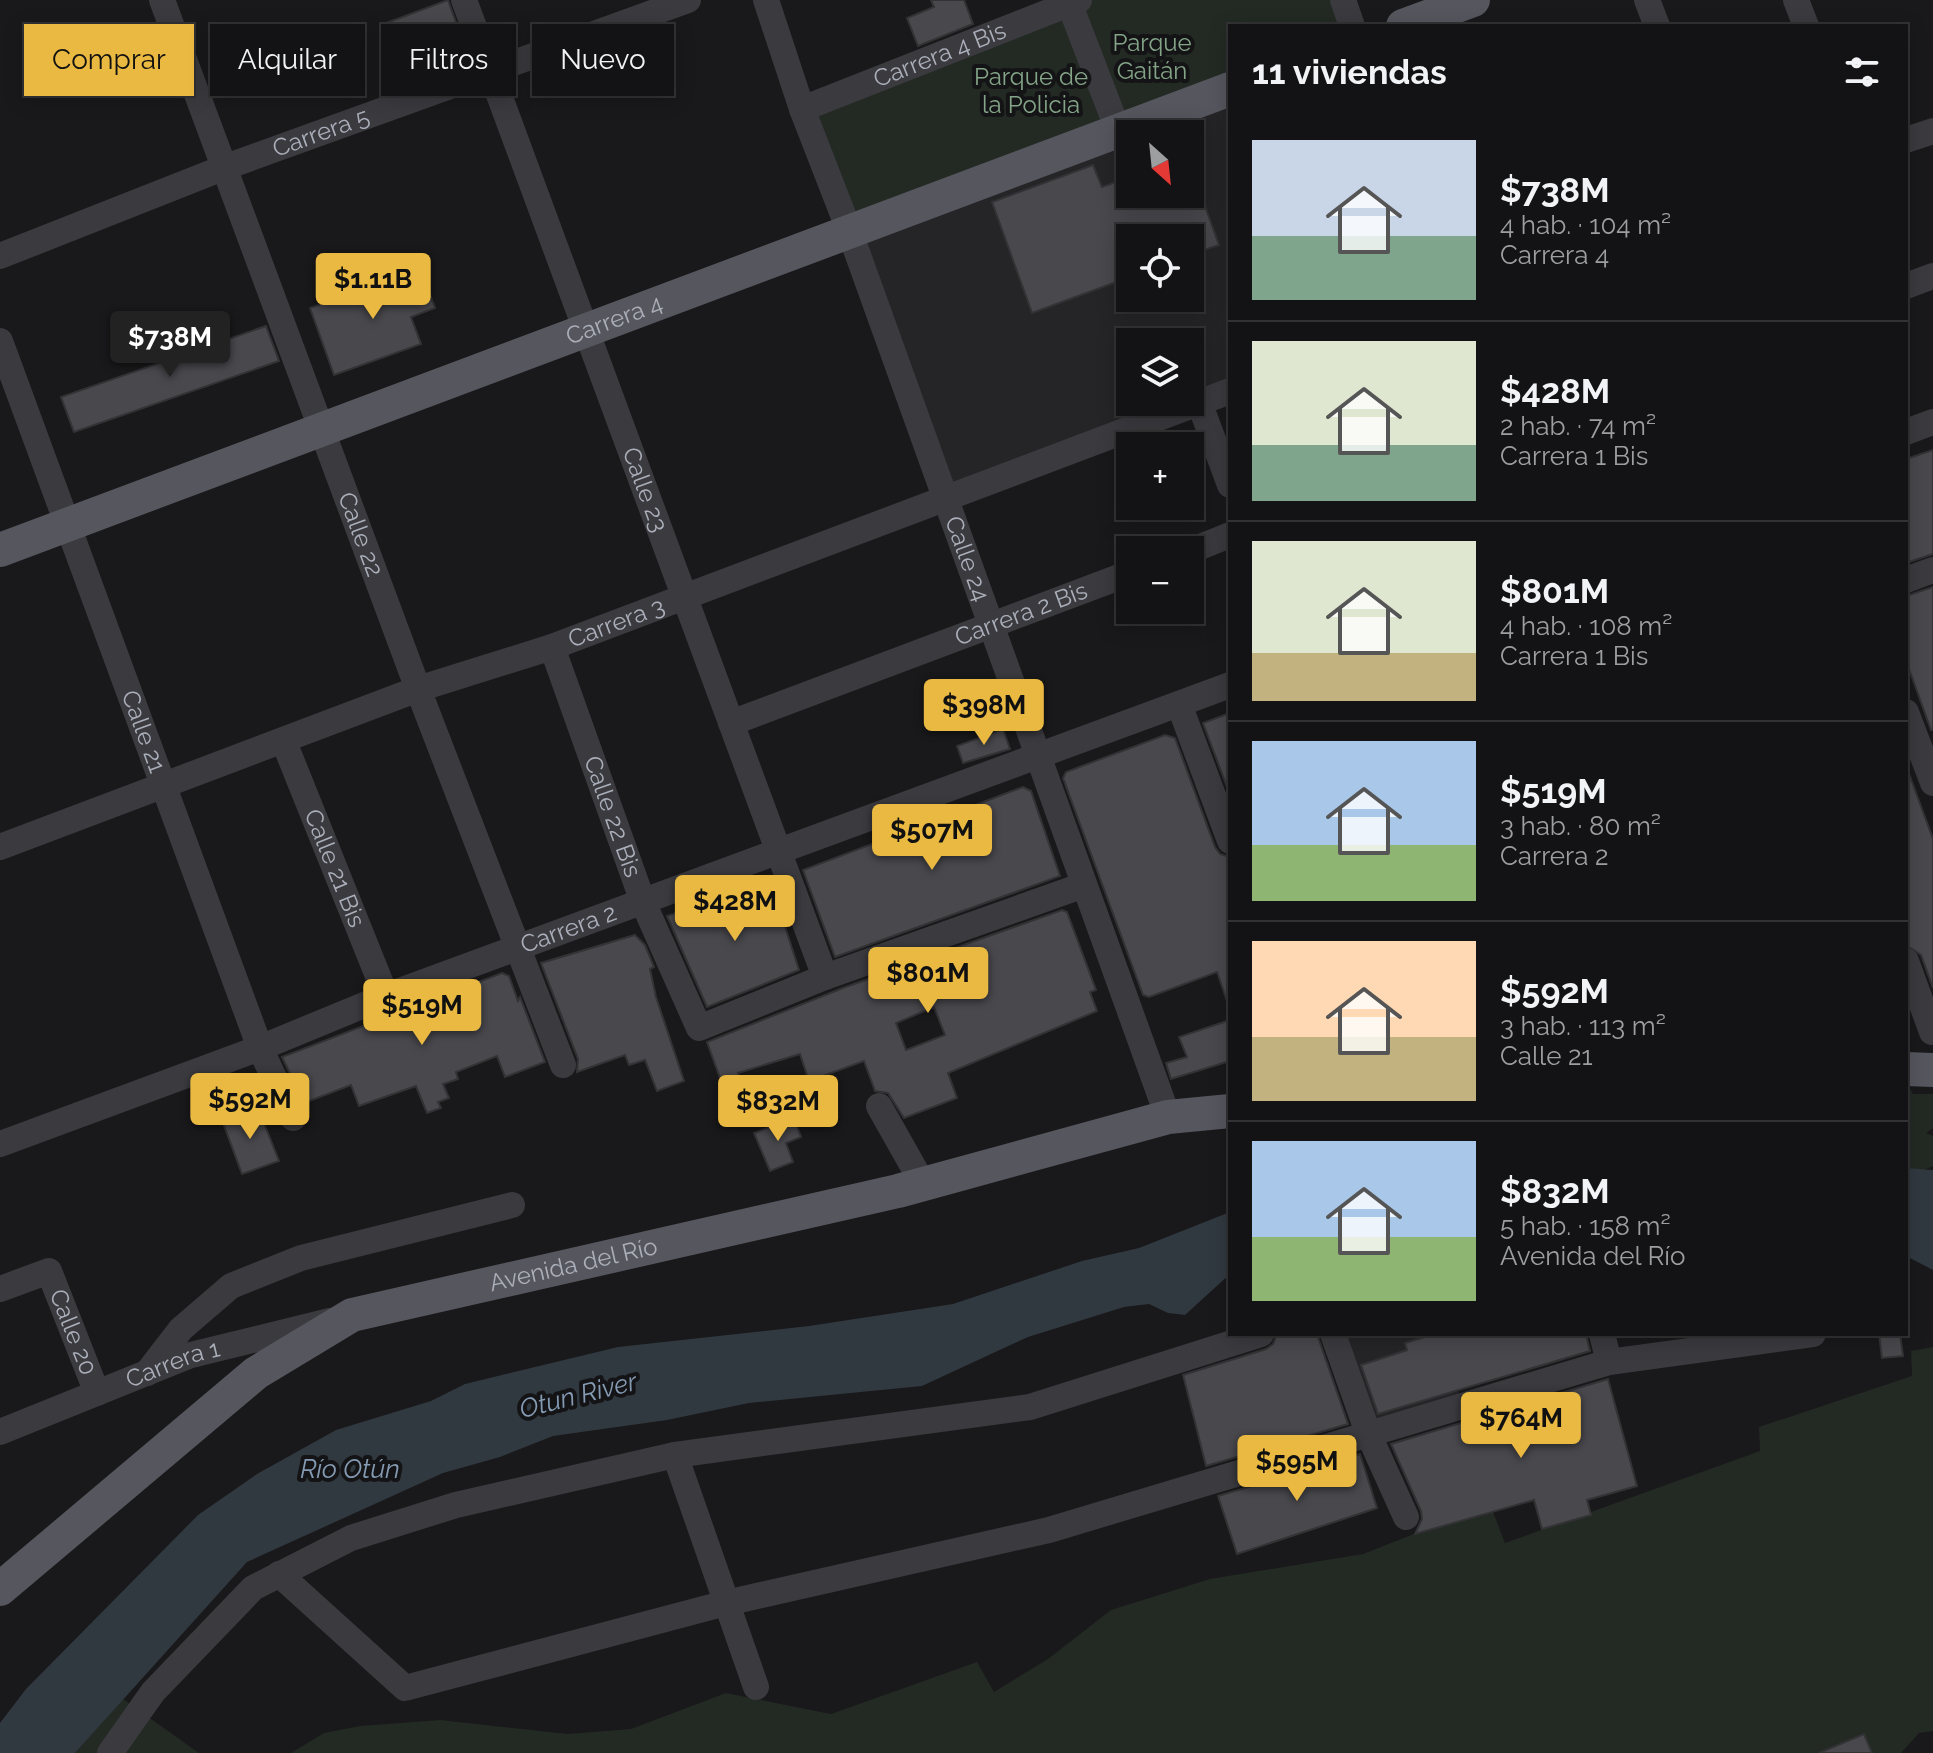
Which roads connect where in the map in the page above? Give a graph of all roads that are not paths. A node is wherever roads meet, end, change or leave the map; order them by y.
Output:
1 (162, 0) edge
2 (464, 0) edge
3 (688, 0) edge
4 (766, 0) edge
5 (1343, 0) edge
6 (1473, 0) edge
7 (1647, 0) edge
8 (1796, 0) edge
9 (1072, 1) edge
10 (473, 24) edge
11 (1351, 24) edge
12 (1408, 24) edge
13 (1656, 24) edge
14 (1805, 24) edge
15 (516, 62) edge
16 (1228, 90) edge
17 (421, 96) edge
18 (499, 96) edge
19 (802, 109) junction
20 (1145, 120) edge
21 (1116, 124) edge
22 (1116, 131) edge
23 (1933, 131) edge
24 (1908, 139) edge
25 (223, 168) junction
26 (849, 230) junction
27 (0, 256) edge
28 (1933, 276) edge
29 (1908, 285) edge
30 (586, 331) junction
31 (0, 341) edge
32 (1228, 392) edge
33 (1204, 400) edge
34 (1204, 415) edge
35 (1161, 416) edge
36 (1933, 422) edge
37 (323, 430) junction
38 (1908, 431) edge
39 (1228, 480) edge
40 (943, 497) junction
41 (70, 525) junction
42 (1228, 536) edge
43 (1204, 545) edge
44 (0, 550) edge
45 (1933, 570) edge
46 (1116, 578) edge
47 (1908, 579) edge
48 (684, 595) junction
49 (991, 627) junction
50 (552, 647) junction
51 (1228, 686) edge
52 (418, 689) junction
53 (1179, 704) junction
54 (1914, 721) edge
55 (731, 723) junction
56 (284, 742) junction
57 (1037, 756) junction
58 (1933, 783) edge
59 (164, 786) junction
60 (1228, 836) edge
61 (0, 847) edge
62 (779, 854) junction
63 (1084, 885) junction
64 (643, 902) junction
65 (518, 946) junction
66 (1908, 966) edge
67 (825, 977) junction
68 (386, 996) junction
69 (1932, 1032) edge
70 (260, 1048) junction
71 (563, 1065) dead end
72 (1908, 1069) edge
73 (1933, 1070) edge
74 (879, 1106) dead end
75 (1228, 1111) edge
76 (1168, 1117) junction
77 (293, 1118) dead end
78 (0, 1144) edge
79 (923, 1184) junction
80 (512, 1205) dead end
81 (0, 1289) edge
82 (352, 1315) junction
83 (1255, 1336) edge
84 (1334, 1336) edge
85 (1602, 1336) edge
86 (1798, 1336) edge
87 (1609, 1362) junction
88 (147, 1373) junction
89 (97, 1393) junction
90 (0, 1432) edge
91 (1368, 1433) junction
92 (675, 1455) junction
93 (1406, 1517) dead end
94 (279, 1574) junction
95 (0, 1589) edge
96 (726, 1603) junction
97 (756, 1687) dead end
98 (110, 1753) edge

1 - 25 street, Calle 22
2 - 10 street, Calle 23
3 - 15 street, Carrera 5
4 - 19 street, Calle 24
5 - 11 street
6 - 12 main road
7 - 13 street
8 - 14 street
9 - 19 street, Carrera 4 Bis
9 - 21 street
16 - 20 main road, Carrera 4
17 - 25 street, Carrera 5
18 - 30 street, Calle 23
19 - 26 street, Calle 24
22 - 26 main road, Carrera 4
23 - 24 street
25 - 27 street, Carrera 5
25 - 37 street, Calle 22
26 - 30 main road, Carrera 4
26 - 40 street, Calle 24
28 - 29 street
30 - 37 main road, Carrera 4
30 - 48 street, Calle 23
31 - 41 street, Calle 21
32 - 33 street, Carrera 3
34 - 39 street
35 - 40 street, Carrera 3
36 - 38 street
37 - 41 main road, Carrera 4
37 - 52 street, Calle 22
40 - 48 street, Carrera 3
40 - 49 street, Calle 24
41 - 44 main road, Carrera 4
41 - 59 street, Calle 21
42 - 43 street
45 - 47 street
46 - 49 street, Carrera 2 Bis
48 - 50 street, Carrera 3
48 - 55 street, Calle 23
49 - 55 street, Carrera 2 Bis
49 - 57 street, Calle 24
50 - 52 street, Carrera 3
50 - 64 street, Calle 22 Bis
51 - 53 street, Carrera 2
52 - 56 street, Carrera 3
52 - 65 street, Calle 22
53 - 57 street, Carrera 2
53 - 60 street
54 - 58 street
55 - 62 street, Calle 23
56 - 59 street, Carrera 3
56 - 68 street, Calle 21 Bis
57 - 62 street, Carrera 2
57 - 63 street, Calle 24
59 - 61 street, Carrera 3
59 - 70 street, Calle 21
62 - 64 street, Carrera 2
62 - 67 street, Calle 23
63 - 67 street
63 - 76 street, Calle 24
64 - 65 street, Carrera 2
64 - 67 street, Calle 22 Bis
65 - 68 street, Carrera 2
65 - 71 street, Calle 22
66 - 69 street
68 - 70 street, Carrera 2
70 - 77 street, Calle 21
70 - 78 street, Carrera 2
72 - 73 main road
74 - 79 street
75 - 76 main road, Avenida del Río
76 - 79 main road, Avenida del Río
79 - 82 main road, Avenida del Río
80 - 88 street
81 - 89 street, Calle 20
82 - 88 street, Carrera 1
82 - 95 main road, Avenida del Río
83 - 92 street
84 - 91 street
85 - 87 street
86 - 87 street
87 - 91 street
88 - 89 street, Carrera 1
89 - 90 street, Carrera 1
91 - 93 street
91 - 96 street
92 - 94 street
92 - 96 street
94 - 96 street
94 - 98 street
96 - 97 street

